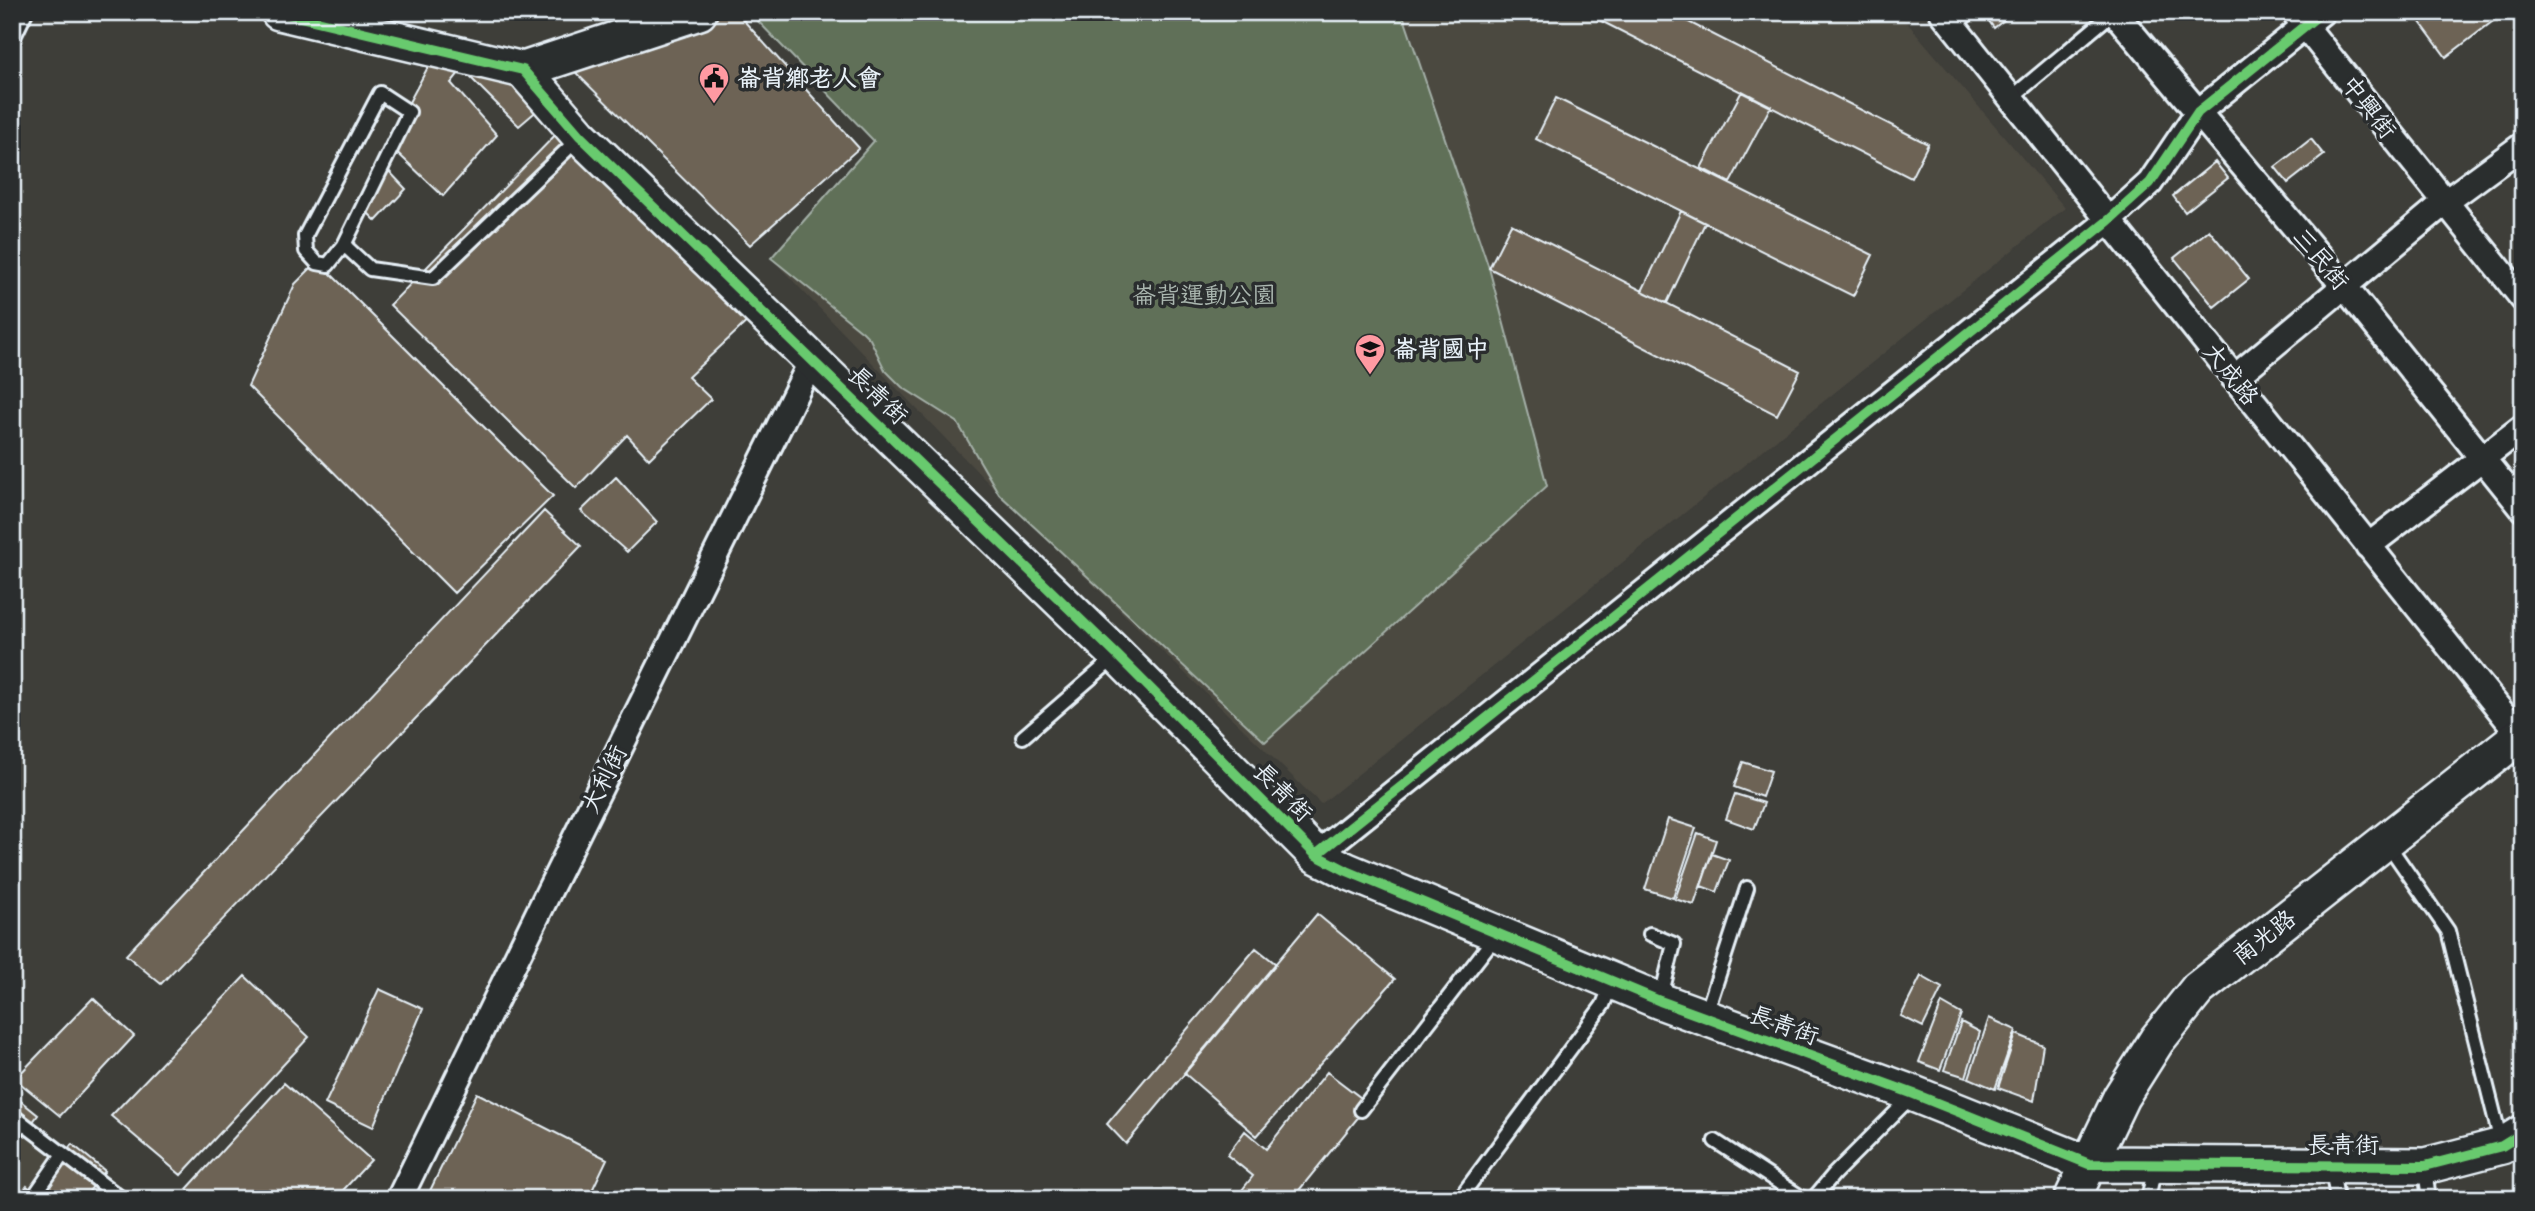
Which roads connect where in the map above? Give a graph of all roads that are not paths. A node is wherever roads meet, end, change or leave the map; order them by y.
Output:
1 (26, 12) edge
2 (279, 12) edge
3 (699, 12) edge
4 (2114, 12) edge
5 (1955, 17) edge
6 (2307, 17) edge
7 (12, 41) edge
8 (523, 70) junction
9 (2011, 99) junction
10 (2198, 112) junction
11 (580, 136) junction
12 (2523, 145) edge
13 (2444, 202) junction
14 (2108, 221) junction
15 (344, 245) junction
16 (2344, 286) junction
17 (2523, 299) edge
18 (812, 360) junction
19 (2234, 378) junction
20 (2523, 427) edge
21 (2484, 458) junction
22 (2523, 509) edge
23 (2368, 546) junction
24 (1117, 655) junction
25 (2521, 734) edge
26 (1023, 737) dead end
27 (2386, 842) junction
28 (1316, 855) junction
29 (1747, 888) dead end
30 (1498, 934) junction
31 (1650, 934) dead end
32 (1613, 981) junction
33 (1660, 1001) junction
34 (1705, 1018) junction
35 (1914, 1094) junction
36 (1361, 1110) dead end
37 (12, 1115) edge
38 (2513, 1139) edge
39 (1716, 1140) dead end
40 (63, 1154) junction
41 (2089, 1164) junction
42 (2152, 1182) edge
43 (2334, 1182) edge
44 (2427, 1182) edge
45 (32, 1199) edge
46 (122, 1199) edge
47 (399, 1199) edge
48 (1459, 1199) edge
49 (1804, 1199) edge
50 (1814, 1199) edge
51 (2072, 1199) edge

1 - 7 lane
2 - 8 street
3 - 8 street
4 - 9 lane
4 - 10 street, 三民街
5 - 9 street, 大成路
6 - 10 street
6 - 13 street, 中興街
8 - 11 street, 長青街
9 - 14 street, 大成路
10 - 14 street
10 - 16 street, 三民街
11 - 15 lane
11 - 18 street, 長青街
12 - 13 street
13 - 16 street
13 - 17 street
14 - 19 street, 大成路
14 - 28 street
15 - 15 lane
16 - 19 street
16 - 21 street, 三民街
18 - 24 street, 長青街
18 - 47 street, 大利街
19 - 23 street, 大成路
20 - 21 street
21 - 22 street, 三民街
21 - 23 street
23 - 25 street, 大成路
24 - 26 lane
24 - 28 street, 長青街
25 - 27 street, 南光路
27 - 38 lane
27 - 41 street, 南光路
28 - 30 street, 長青街
29 - 34 lane
30 - 32 street, 長青街
30 - 36 lane
31 - 33 lane
32 - 33 street, 長青街
32 - 48 lane
33 - 34 street, 長青街
34 - 35 street, 長青街
35 - 41 street, 長青街
35 - 50 lane
37 - 40 lane
38 - 44 street, 長青街
39 - 49 lane
40 - 45 lane
40 - 46 lane
41 - 42 street, 長青街
41 - 51 street, 南光路
42 - 43 street, 長青街
43 - 44 street, 長青街

